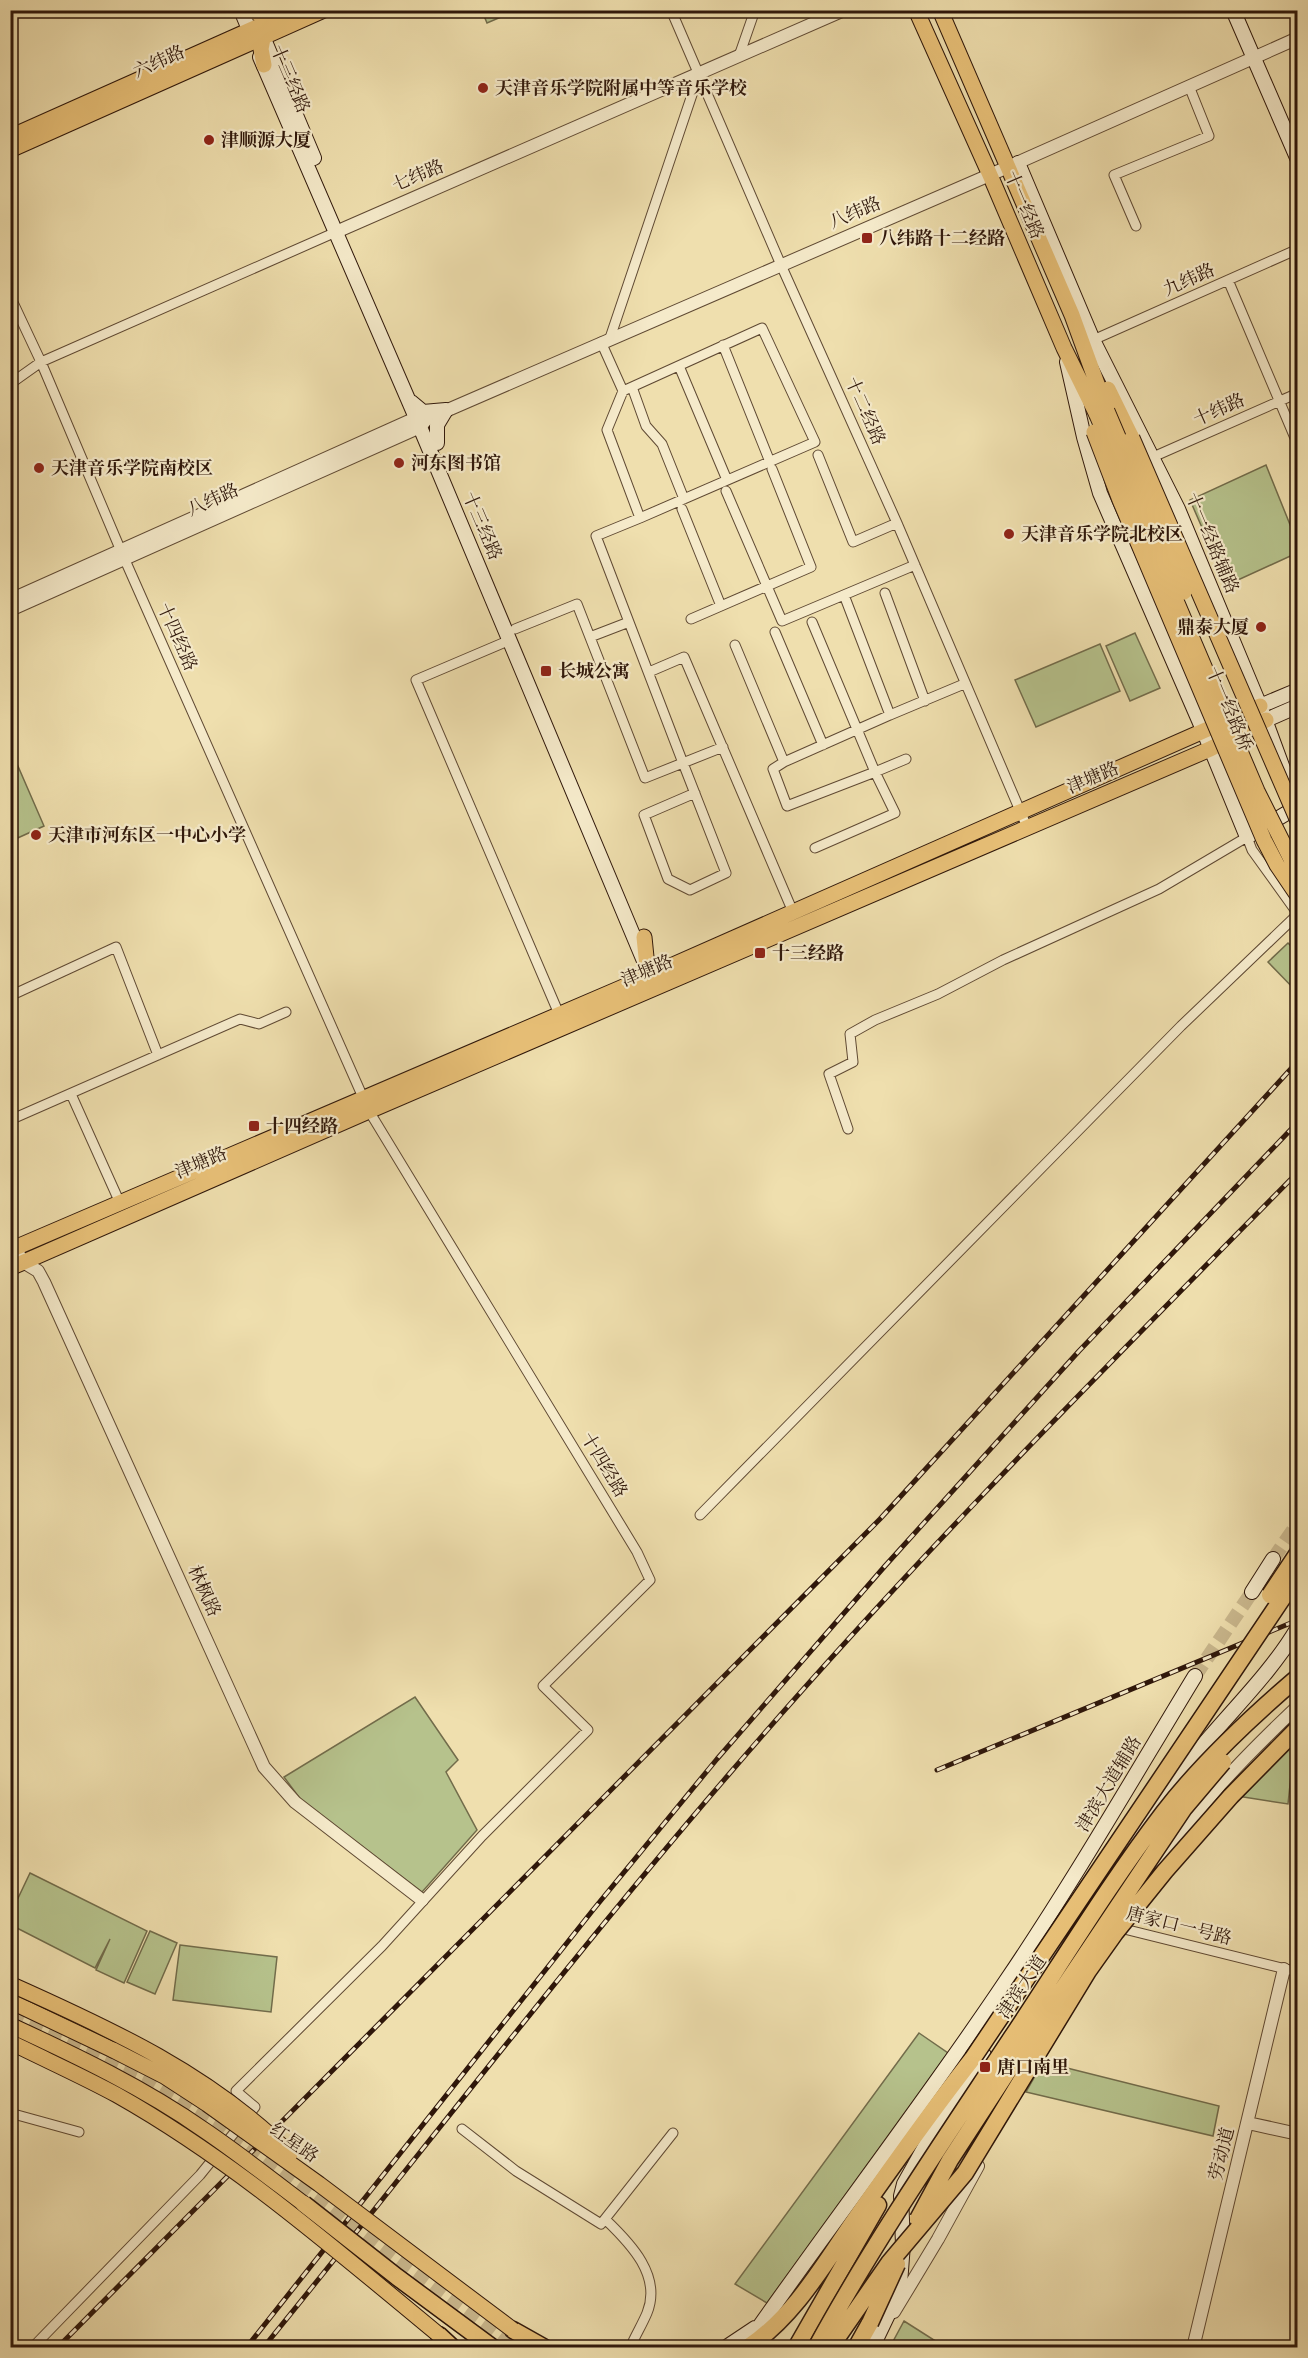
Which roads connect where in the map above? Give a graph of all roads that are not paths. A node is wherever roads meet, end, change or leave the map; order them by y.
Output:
1 (324, 10) edge
2 (671, 10) edge
3 (754, 10) edge
4 (844, 10) edge
5 (916, 10) edge
6 (940, 10) edge
7 (1233, 10) edge
8 (247, 11) edge
9 (288, 13) edge
10 (258, 35) junction
11 (1298, 38) edge
12 (739, 56) junction
13 (1253, 58) junction
14 (264, 65) joint
15 (699, 74) junction
16 (1189, 86) junction
17 (10, 137) edge
18 (10, 150) edge
19 (1298, 160) edge
20 (1013, 165) junction
21 (990, 175) junction
22 (1136, 226) dead end
23 (339, 230) junction
24 (1298, 249) edge
25 (781, 265) junction
26 (1228, 280) junction
27 (10, 296) edge
28 (1072, 315) junction
29 (606, 340) junction
30 (1093, 340) junction
31 (723, 345) junction
32 (1064, 348) junction
33 (41, 362) junction
34 (679, 366) junction
35 (10, 384) edge
36 (627, 389) junction
37 (1298, 393) edge
38 (1280, 400) junction
39 (446, 411) junction
40 (1102, 413) junction
41 (422, 419) junction
42 (437, 443) junction
43 (1298, 444) edge
44 (818, 455) dead end
45 (1153, 457) junction
46 (771, 465) junction
47 (727, 480) junction
48 (726, 491) dead end
49 (683, 504) junction
50 (640, 518) junction
51 (897, 523) junction
52 (123, 555) junction
53 (915, 565) junction
54 (768, 586) junction
55 (885, 593) dead end
56 (844, 595) junction
57 (10, 600) edge
58 (721, 606) junction
59 (10, 610) edge
60 (691, 619) dead end
61 (812, 621) dead end
62 (629, 622) junction
63 (775, 632) dead end
64 (512, 635) junction
65 (590, 637) junction
66 (735, 645) dead end
67 (649, 672) junction
68 (964, 684) junction
69 (1298, 690) edge
70 (925, 700) junction
71 (1298, 706) edge
72 (1263, 713) junction
73 (890, 715) junction
74 (856, 730) junction
75 (1204, 732) junction
76 (823, 745) junction
77 (723, 747) junction
78 (1210, 749) junction
79 (906, 759) dead end
80 (784, 762) junction
81 (683, 763) junction
82 (875, 772) junction
83 (695, 793) junction
84 (1020, 812) junction
85 (1298, 821) edge
86 (1027, 827) junction
87 (1247, 837) junction
88 (815, 848) dead end
89 (1298, 853) edge
90 (1298, 873) edge
91 (1298, 896) edge
92 (793, 912) junction
93 (1298, 914) edge
94 (640, 938) junction
95 (653, 977) junction
96 (624, 994) junction
97 (10, 996) edge
98 (286, 1012) dead end
99 (559, 1014) junction
100 (158, 1055) junction
101 (71, 1094) junction
102 (366, 1104) junction
103 (10, 1120) edge
104 (848, 1130) dead end
105 (120, 1203) junction
106 (12, 1246) edge
107 (17, 1265) edge
108 (700, 1515) dead end
109 (1298, 1553) edge
110 (1273, 1559) tunnel mouth
111 (1298, 1575) edge
112 (1252, 1592) tunnel mouth
113 (1297, 1629) edge
114 (1195, 1676) tunnel mouth
115 (1298, 1677) edge
116 (1298, 1706) edge
117 (1266, 1707) junction
118 (1298, 1728) edge
119 (1155, 1795) junction
120 (422, 1900) junction
121 (1053, 1910) junction
122 (1075, 1917) junction
123 (1123, 1929) junction
124 (1284, 1969) junction
125 (1298, 1972) edge
126 (10, 1984) edge
127 (10, 2001) edge
128 (10, 2025) edge
129 (11, 2045) edge
130 (973, 2058) junction
131 (147, 2093) junction
132 (10, 2113) edge
133 (1248, 2123) junction
134 (462, 2129) dead end
135 (79, 2132) dead end
136 (673, 2133) dead end
137 (1298, 2134) edge
138 (214, 2158) junction
139 (241, 2177) junction
140 (319, 2184) junction
141 (271, 2198) junction
142 (304, 2204) joint
143 (606, 2220) junction
144 (888, 2224) junction
145 (397, 2277) junction
146 (762, 2323) junction
147 (513, 2330) junction
148 (439, 2335) joint
149 (874, 2343) edge
150 (32, 2348) edge
151 (452, 2348) edge
152 (493, 2348) edge
153 (537, 2348) edge
154 (545, 2348) edge
155 (630, 2348) edge
156 (725, 2348) edge
157 (746, 2348) edge
158 (796, 2348) edge
159 (816, 2348) edge
160 (828, 2348) edge
161 (856, 2348) edge
162 (1193, 2348) edge

1 - 10 main road, 六纬路
2 - 15 street, 十二经路
3 - 12 street
4 - 12 street, 七纬路
5 - 21 main road, 十一经路
6 - 20 main road, 十一经路
7 - 13 main road
8 - 9 main road
8 - 10 main road, 十三经路
9 - 10 main road, 六纬路
10 - 14 main road
10 - 17 main road, 六纬路
10 - 18 main road, 六纬路
10 - 23 main road, 十三经路
11 - 13 street, 八纬路
12 - 15 street, 七纬路
13 - 16 street, 八纬路
13 - 19 main road
14 - 23 main road, 十三经路
15 - 23 street, 七纬路
15 - 25 street, 十二经路
15 - 29 street
16 - 20 street, 八纬路
16 - 22 street
20 - 21 street, 八纬路
20 - 28 main road, 十一经路
20 - 30 main road, 十一经路辅路
21 - 25 street, 八纬路
21 - 32 main road, 十一经路
23 - 33 street, 七纬路
23 - 41 main road, 十三经路
23 - 41 main road, 十三经路
24 - 26 street, 九纬路
25 - 29 street, 八纬路
25 - 51 street, 十二经路
26 - 30 street, 九纬路
26 - 38 street
27 - 33 street, 十四经路
28 - 40 main road, 十一经路
28 - 85 main road, bridge
29 - 36 street
29 - 39 street, 八纬路
30 - 45 main road, 十一经路辅路
31 - 34 street
31 - 46 street
31 - 46 street
32 - 40 main road, 十一经路
32 - 75 main road
32 - 91 main road, 十一经路桥, bridge
33 - 35 street, 七纬路
33 - 52 street, 十四经路
34 - 36 street
34 - 47 street
36 - 49 street
36 - 50 street
37 - 38 street, 十纬路
38 - 43 street
38 - 45 street, 十纬路
39 - 41 main road
39 - 42 main road
40 - 89 main road, 十一经路桥, bridge
40 - 90 main road, 十一经路桥, bridge
41 - 42 main road, 十三经路
41 - 52 street, 八纬路
41 - 64 main road, 十三经路
42 - 64 main road, 十三经路
44 - 51 street
45 - 72 main road, 十一经路辅路
46 - 47 street
46 - 54 street
47 - 49 street
48 - 54 street
49 - 50 street
49 - 58 street
50 - 62 street
51 - 53 street, 十二经路
52 - 57 street, 八纬路
52 - 59 street, 八纬路
52 - 102 street, 十四经路
53 - 56 street
53 - 68 street, 十二经路
54 - 56 street
54 - 58 street
55 - 70 street
56 - 73 street
58 - 60 street
61 - 74 street
62 - 65 street
62 - 67 street
63 - 76 street
64 - 65 street
64 - 94 main road, 十三经路
64 - 99 street
65 - 81 street
66 - 80 street
67 - 77 street
67 - 81 street
68 - 70 street
68 - 84 street, 十二经路
69 - 72 main road, 津塘路
70 - 73 street
71 - 72 main road, 津塘路
72 - 75 main road, 津塘路
72 - 78 main road, 津塘路
72 - 87 main road, 十一经路辅路
73 - 74 street
74 - 76 street
74 - 82 street
75 - 78 main road
75 - 84 main road, 津塘路
76 - 80 street
77 - 81 street
77 - 92 street
78 - 86 main road, 津塘路
78 - 87 main road
79 - 82 street
80 - 82 street
81 - 83 street
82 - 88 street
83 - 83 street
84 - 86 street, 十二经路
84 - 92 main road, 津塘路
86 - 95 main road, 津塘路
87 - 93 street
87 - 104 street
92 - 95 main road, 津塘路
93 - 108 street
94 - 95 main road
94 - 96 main road
95 - 96 main road, 津塘路
96 - 99 main road, 津塘路
96 - 102 main road, 津塘路
97 - 100 street
98 - 100 street
99 - 102 main road, 津塘路
100 - 101 street
101 - 103 street
101 - 105 street
102 - 105 main road, 津塘路
102 - 107 main road, 津塘路
102 - 120 street, 十四经路
105 - 106 main road, 津塘路
106 - 107 street, 林枫路
107 - 120 street, 林枫路
109 - 119 highway, bridge
110 - 112 main road
111 - 119 highway, bridge
113 - 119 main road, 津滨大道
114 - 121 main road, 津滨大道辅路
115 - 117 highway, 津滨大道, bridge
116 - 123 street
117 - 144 highway, 津滨大道, bridge
117 - 161 highway, bridge
118 - 160 highway, bridge
119 - 122 main road
119 - 130 highway, 津滨大道, bridge
120 - 138 street
121 - 122 street, 唐家口一号路
121 - 146 main road, 津滨大道辅路
122 - 123 street, 唐家口一号路
122 - 149 main road
123 - 124 street, 唐家口一号路
123 - 149 street
124 - 125 street, 唐家口一号路
124 - 133 street, 劳动道
126 - 140 main road, bridge
127 - 140 main road, 红星路, bridge
128 - 131 main road, bridge
129 - 138 main road, bridge
130 - 157 highway
130 - 158 highway, 津滨大道
131 - 139 main road, bridge
131 - 142 main road, bridge
132 - 135 street
133 - 137 street
133 - 162 street, 劳动道
134 - 143 street
136 - 143 street
138 - 139 main road, bridge
138 - 150 street
139 - 141 main road, bridge
140 - 147 main road, 红星路, bridge
141 - 145 main road, bridge
141 - 148 main road, bridge
142 - 145 highway, bridge
143 - 155 street
144 - 159 highway, 津滨大道, bridge
144 - 160 highway
145 - 152 highway, bridge
146 - 156 main road
146 - 157 main road, 津滨大道辅路
147 - 153 highway, 红星路
147 - 154 highway
148 - 151 highway

